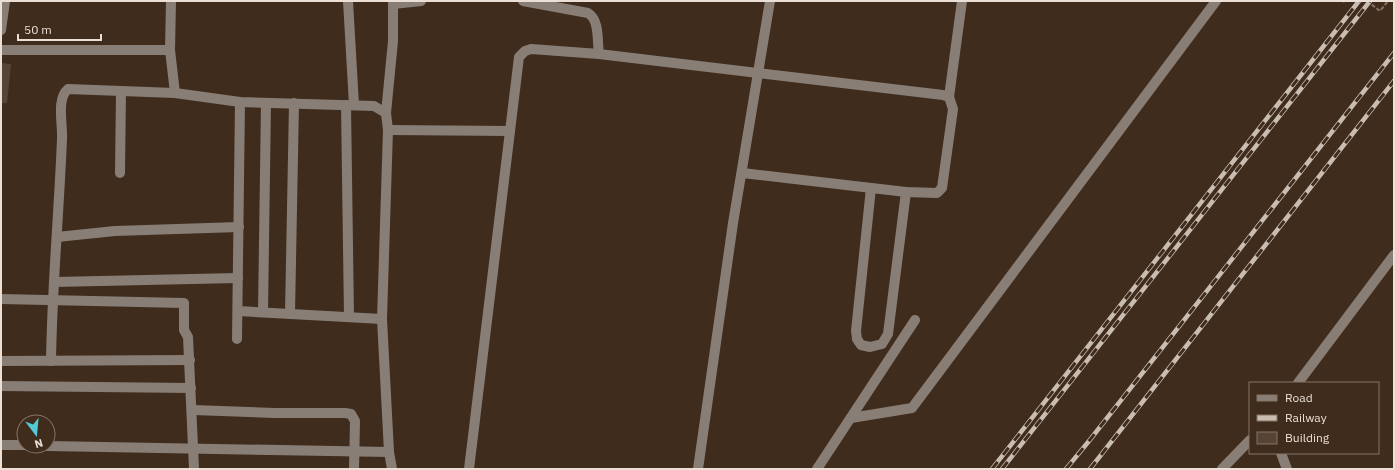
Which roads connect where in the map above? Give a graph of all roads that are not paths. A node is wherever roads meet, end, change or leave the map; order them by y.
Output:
1 (5, 1) edge
2 (171, 1) edge
3 (348, 1) edge
4 (420, 1) edge
5 (523, 1) edge
6 (770, 1) edge
7 (962, 1) edge
8 (1216, 1) edge
9 (393, 3) edge
10 (1, 30) edge
11 (1, 50) edge
12 (170, 50) junction
13 (599, 54) junction
14 (758, 73) junction
15 (121, 91) junction
16 (175, 93) junction
17 (949, 97) junction
18 (240, 102) junction
19 (266, 103) junction
20 (294, 103) junction
21 (350, 105) junction
22 (386, 113) junction
23 (388, 130) junction
24 (510, 130) junction
25 (120, 173) dead end
26 (742, 173) junction
27 (871, 188) junction
28 (906, 192) junction
29 (238, 226) junction
30 (57, 237) junction
31 (1394, 255) edge
32 (238, 278) junction
33 (54, 282) junction
34 (1, 299) edge
35 (52, 300) junction
36 (238, 311) junction
37 (263, 312) junction
38 (290, 314) junction
39 (349, 317) junction
40 (382, 318) junction
41 (916, 320) dead end
42 (237, 339) dead end
43 (190, 360) junction
44 (51, 361) junction
45 (1, 362) edge
46 (1299, 382) edge
47 (1, 386) edge
48 (191, 388) junction
49 (193, 410) junction
50 (851, 418) junction
51 (1249, 441) edge
52 (1, 445) edge
53 (16, 445) edge
54 (56, 446) edge
55 (194, 448) junction
56 (354, 451) junction
57 (389, 452) junction
58 (1281, 454) edge
59 (194, 469) edge
60 (354, 469) edge
61 (392, 469) edge
62 (469, 469) edge
63 (698, 469) edge
64 (817, 469) edge
65 (1222, 469) edge
66 (1287, 469) edge

1 - 10 street
2 - 12 street
3 - 21 street
4 - 9 street
5 - 13 street
6 - 14 street
7 - 17 street
8 - 50 street
9 - 22 street
11 - 12 street
12 - 16 street
13 - 14 street
13 - 24 street
14 - 17 street
14 - 26 street
15 - 16 street
15 - 25 street
15 - 30 street
16 - 18 street
17 - 28 street
18 - 19 street
18 - 29 street
19 - 20 street
19 - 37 street
20 - 21 street
20 - 38 street
21 - 22 street
21 - 39 street
22 - 23 street
23 - 24 street
23 - 40 street
24 - 62 street
26 - 27 street
26 - 63 street
27 - 28 street
27 - 28 street
29 - 30 street
29 - 32 street
30 - 33 street
31 - 46 street
32 - 33 street
32 - 36 street
33 - 35 street
34 - 35 street
35 - 43 street
35 - 44 street
36 - 37 street
36 - 42 street
37 - 38 street
38 - 39 street
39 - 40 street
40 - 57 street
41 - 50 street
43 - 44 street
43 - 48 street
44 - 45 street
47 - 48 street
48 - 49 street
49 - 55 street
49 - 56 street
50 - 64 street
51 - 65 street
52 - 53 street
54 - 55 street
55 - 56 street
55 - 59 street
56 - 57 street
56 - 60 street
57 - 61 street
58 - 66 street

